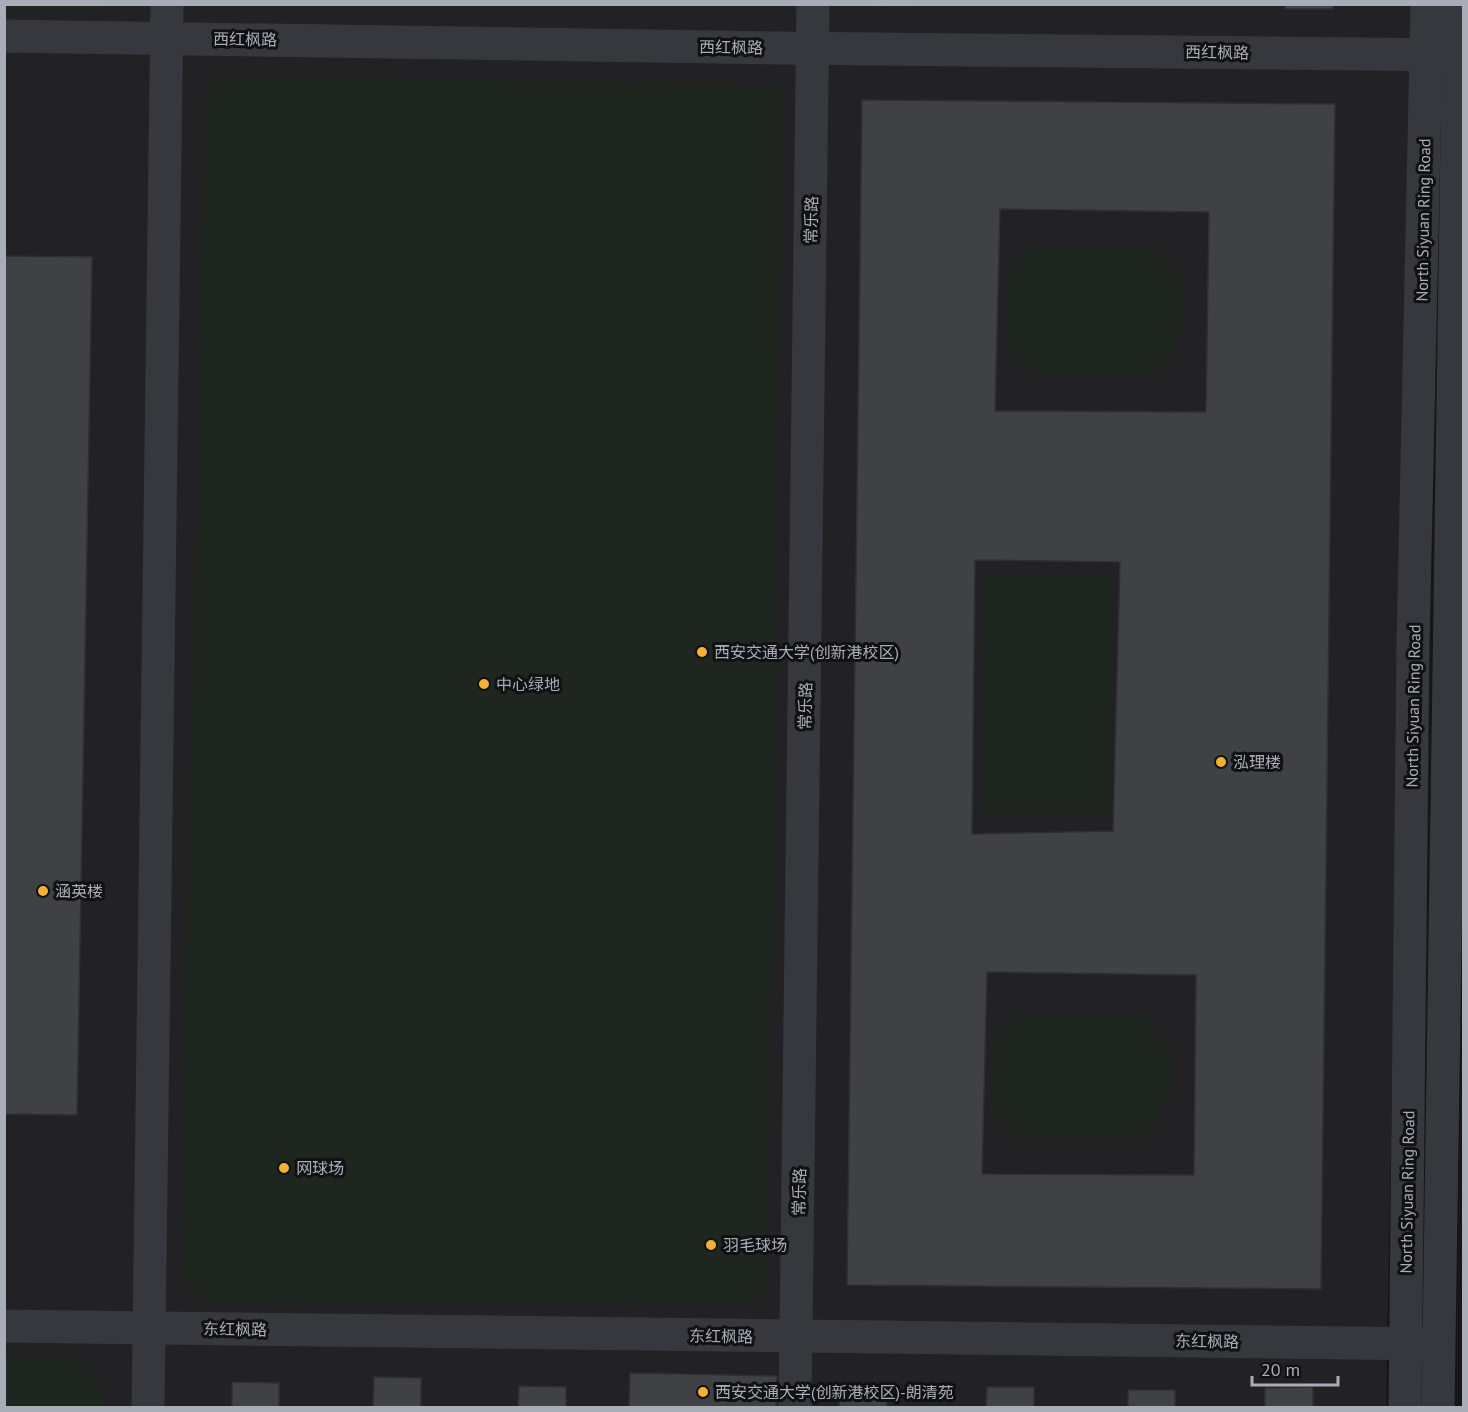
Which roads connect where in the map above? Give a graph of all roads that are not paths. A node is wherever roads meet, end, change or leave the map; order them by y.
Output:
1 (167, 4) edge
2 (813, 4) edge
3 (1427, 4) edge
4 (1459, 4) edge
5 (4, 36) edge
6 (167, 38) junction
7 (813, 48) junction
8 (1442, 55) junction
9 (4, 1326) edge
10 (149, 1328) junction
11 (797, 1337) junction
12 (1405, 1343) junction
13 (1438, 1344) junction
14 (148, 1407) edge
15 (795, 1407) edge
16 (1405, 1407) edge
17 (1438, 1407) edge

1 - 6 street
2 - 7 street, 常乐路
3 - 8 street, North Siyuan Ring Road
4 - 8 street, North Siyuan Ring Road
5 - 6 street, 西红枫路
6 - 7 street, 西红枫路
6 - 10 street
7 - 8 street, 西红枫路
7 - 11 street, 常乐路
8 - 12 street, North Siyuan Ring Road
8 - 13 street, North Siyuan Ring Road
9 - 10 street, 东红枫路
10 - 11 street, 东红枫路
10 - 14 street
11 - 12 street, 东红枫路
11 - 15 street, 常乐路
12 - 13 street, 东红枫路
12 - 16 street, North Siyuan Ring Road
13 - 17 street, North Siyuan Ring Road

